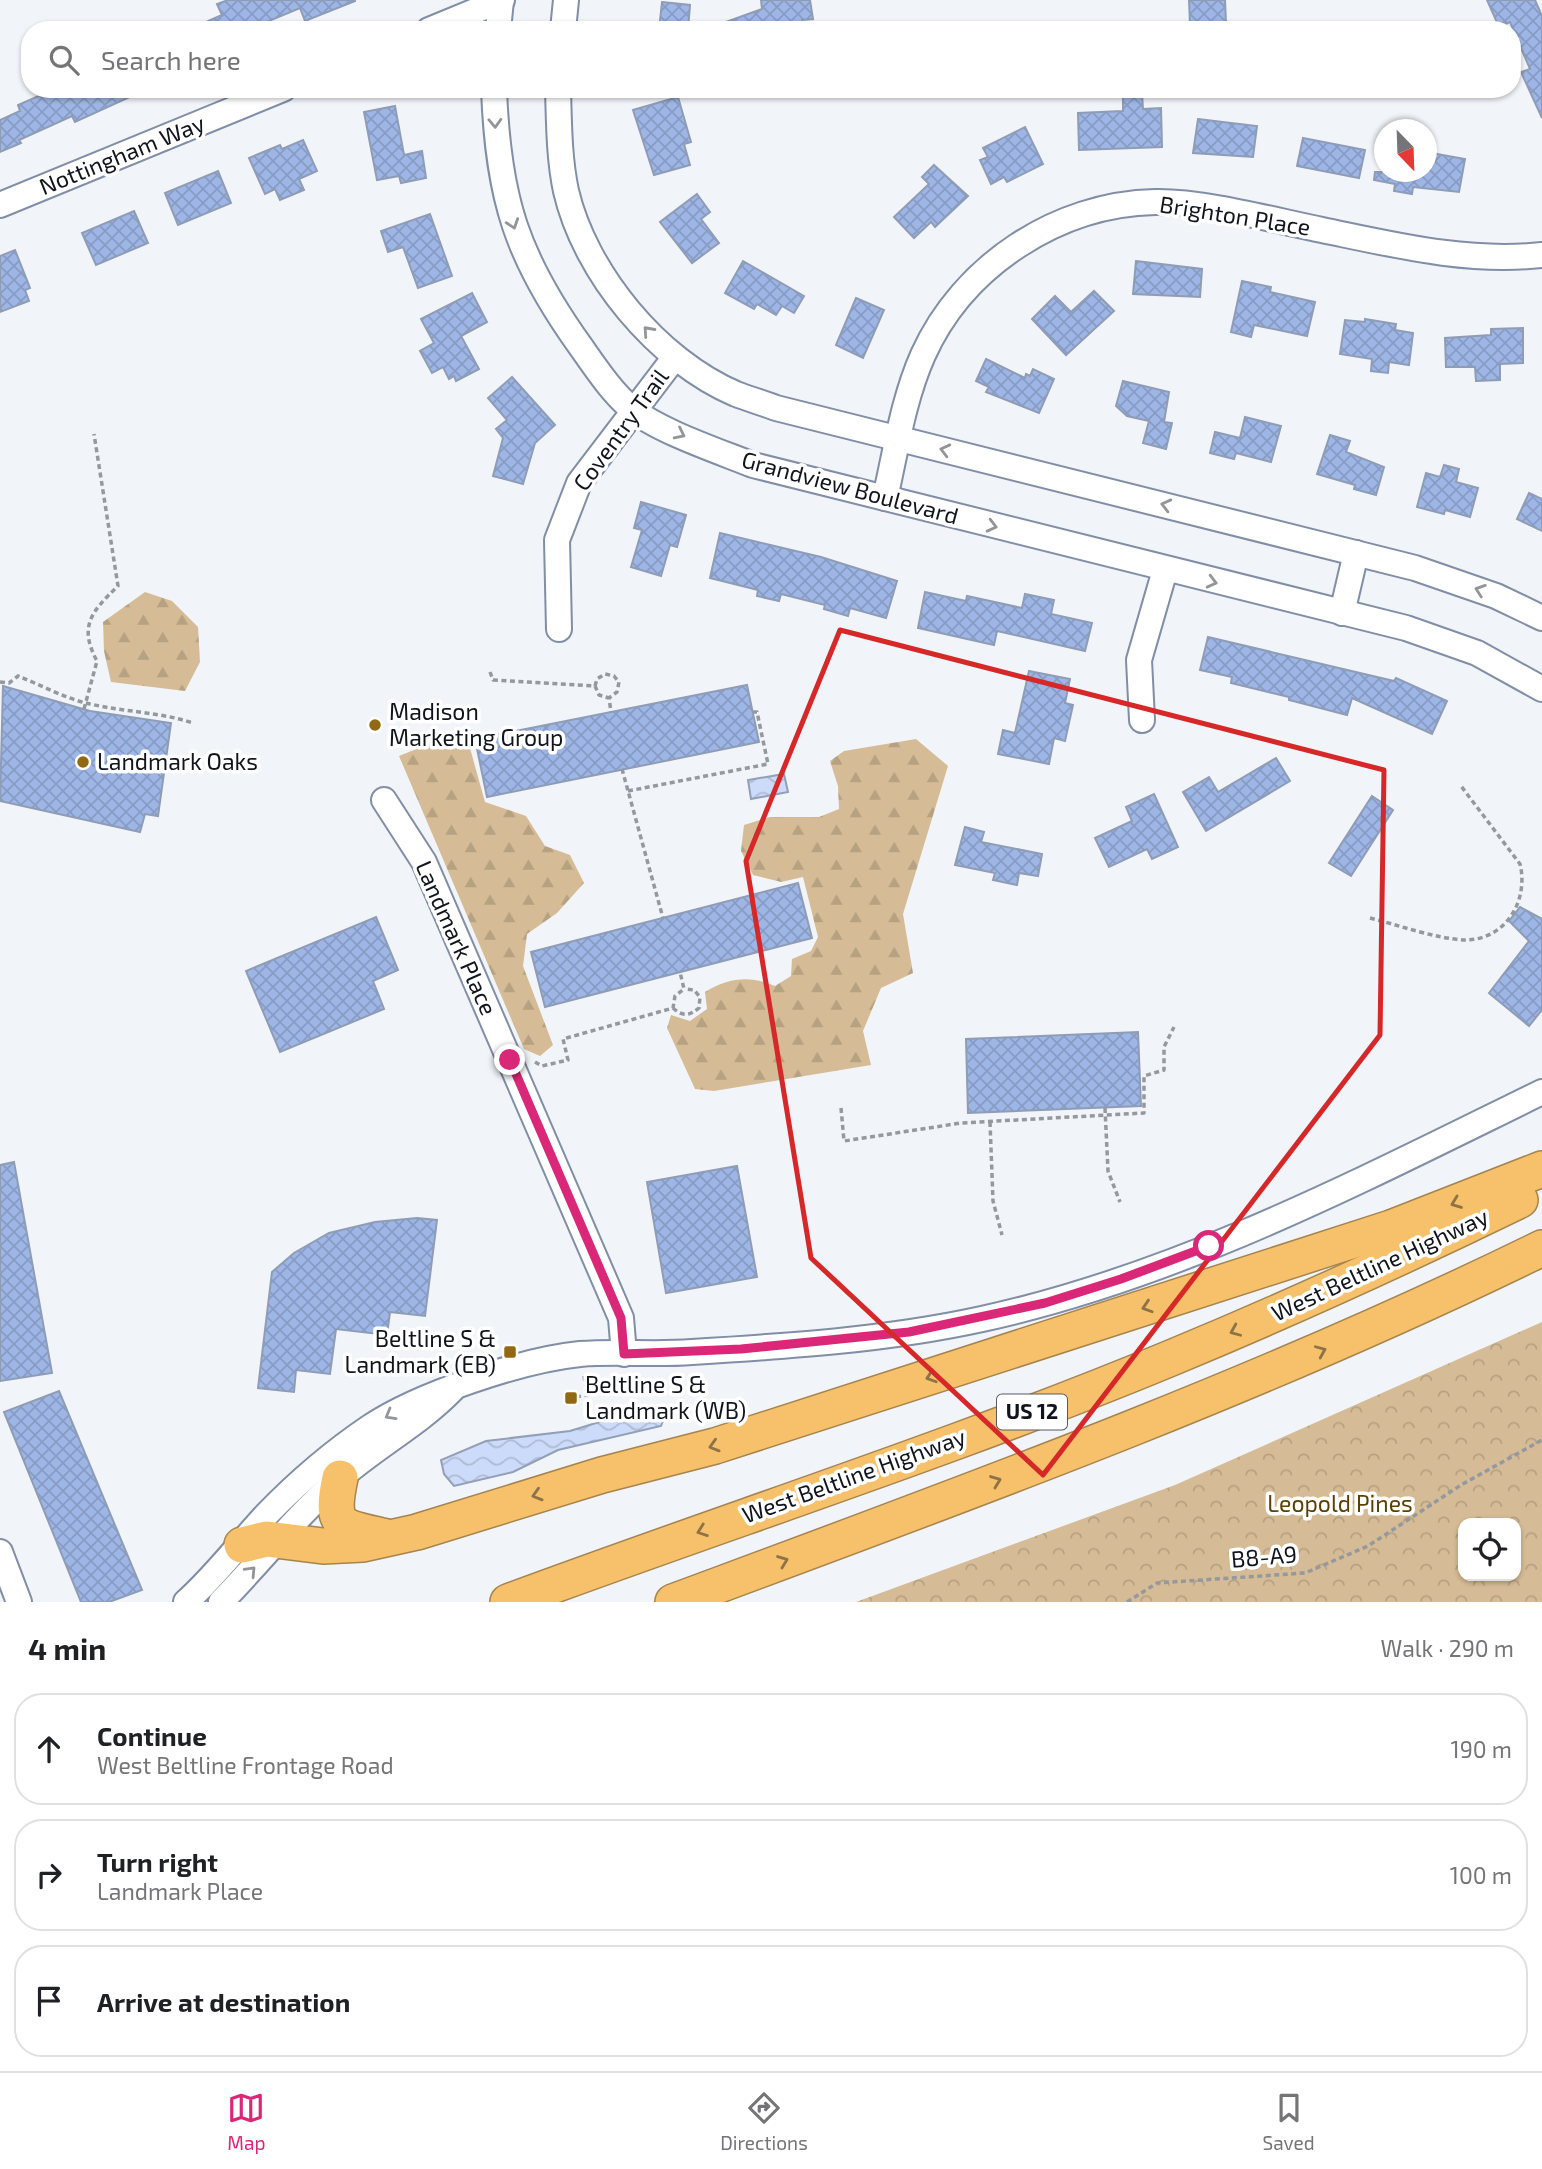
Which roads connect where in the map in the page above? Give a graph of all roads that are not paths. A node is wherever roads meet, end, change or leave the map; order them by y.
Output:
1 (501, 0) edge
2 (566, 0) edge
3 (451, 21) edge
4 (499, 21) edge
5 (564, 21) edge
6 (261, 98) edge
7 (495, 98) edge
8 (559, 98) edge
9 (0, 205) edge
10 (1542, 255) edge
11 (675, 356) junction
12 (632, 410) junction
13 (899, 439) junction
14 (885, 498) junction
15 (1356, 553) junction
16 (1165, 570) junction
17 (1342, 613) junction
18 (1542, 618) edge
19 (559, 629) dead end
20 (1542, 689) edge
21 (1142, 720) dead end
22 (384, 800) dead end
23 (1542, 1092) edge
24 (1542, 1169) edge
25 (1542, 1189) edge
26 (1542, 1248) edge
27 (624, 1354) junction
28 (453, 1389) junction
29 (340, 1478) junction
30 (390, 1537) junction
31 (279, 1539) junction
32 (242, 1545) junction
33 (0, 1552) edge
34 (19, 1602) edge
35 (186, 1602) edge
36 (221, 1602) edge
37 (508, 1602) edge
38 (673, 1602) edge

1 - 3 street
1 - 4 street
2 - 5 street
6 - 9 street, Nottingham Way
7 -> 12 street, Grandview Boulevard
11 -> 8 street
10 - 13 street, Brighton Place
11 - 12 street, Coventry Trail
11 - 13 street
12 -> 14 street, Grandview Boulevard
12 - 19 street, Coventry Trail
13 - 14 street, Brighton Place
15 -> 13 street
14 -> 16 street, Grandview Boulevard
15 - 17 street
18 -> 15 street
16 -> 17 street, Grandview Boulevard
16 - 21 street
17 - 20 street, Grandview Boulevard
22 - 27 street, Landmark Place
23 - 27 street
24 -> 30 highway
25 -> 37 highway, West Beltline Highway / US 12
38 -> 26 highway, US 12
27 - 28 street
28 - 29 street
28 -> 32 street
29 - 30 highway
29 - 31 street
30 - 31 highway
31 - 32 highway
36 -> 31 street
32 - 35 street
33 - 34 street

